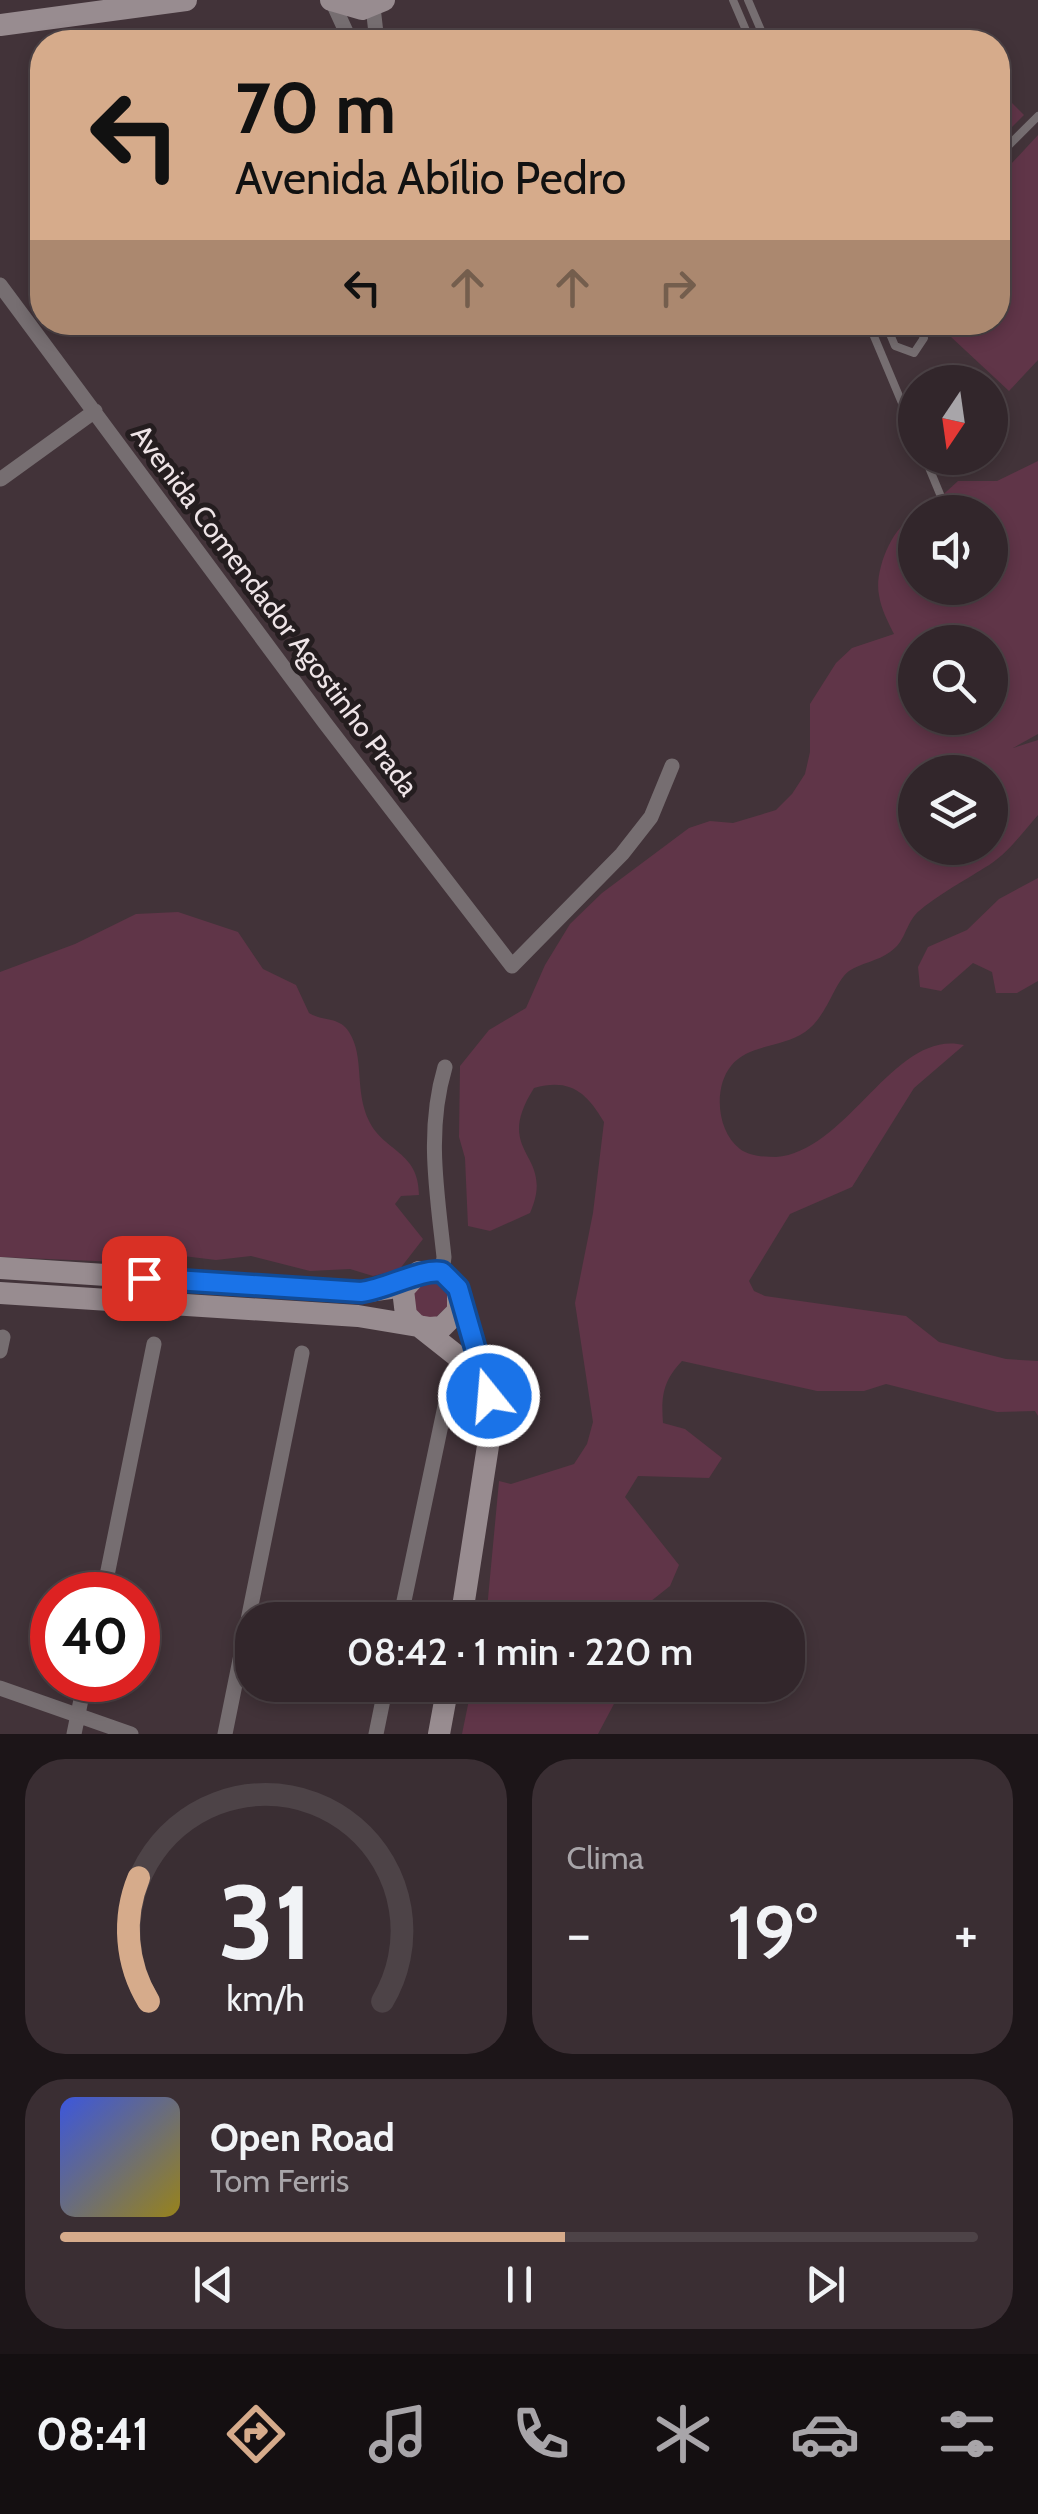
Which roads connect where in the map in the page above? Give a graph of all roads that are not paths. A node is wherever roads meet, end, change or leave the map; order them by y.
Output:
1 (186, 0) edge
2 (332, 0) edge
3 (733, 0) edge
4 (748, 0) edge
5 (379, 4) edge
6 (0, 25) edge
7 (345, 30) edge
8 (376, 30) edge
9 (746, 30) edge
10 (761, 30) edge
11 (1038, 116) edge
12 (1010, 144) edge
13 (0, 284) edge
14 (30, 324) edge
15 (38, 335) edge
16 (873, 335) edge
17 (890, 335) edge
18 (922, 335) edge
19 (898, 393) edge
20 (95, 411) junction
21 (1, 479) edge
22 (672, 766) dead end
23 (445, 1067) dead end
24 (0, 1268) edge
25 (442, 1272) junction
26 (410, 1279) junction
27 (0, 1293) edge
28 (460, 1299) junction
29 (417, 1325) junction
30 (154, 1344) dead end
31 (302, 1354) dead end
32 (482, 1376) junction
33 (448, 1387) dead end
34 (107, 1572) edge
35 (404, 1602) edge
36 (464, 1602) edge
37 (0, 1688) edge
38 (81, 1702) edge
39 (383, 1702) edge
40 (445, 1702) edge
41 (78, 1716) junction
42 (74, 1734) edge
43 (131, 1734) edge
44 (225, 1734) edge
45 (376, 1734) edge
46 (439, 1734) edge

1 - 6 street
2 - 5 street
2 - 7 street
3 - 9 lane
4 - 10 lane
5 - 8 street
11 - 12 lane
13 - 14 street, Avenida Comendador Agostinho Prada
15 - 20 street, Avenida Comendador Agostinho Prada
16 - 19 lane
17 - 18 lane
20 - 21 street
20 - 22 street, Avenida Comendador Agostinho Prada
23 - 25 street
24 - 26 street
25 - 26 street
25 - 28 street
26 - 29 street
27 - 29 street
28 - 29 street
28 - 32 street
29 - 32 street
30 - 34 street
31 - 44 street
32 - 36 street
33 - 35 street
37 - 41 street
38 - 41 street
39 - 45 street
40 - 46 street
41 - 42 street
41 - 43 street

